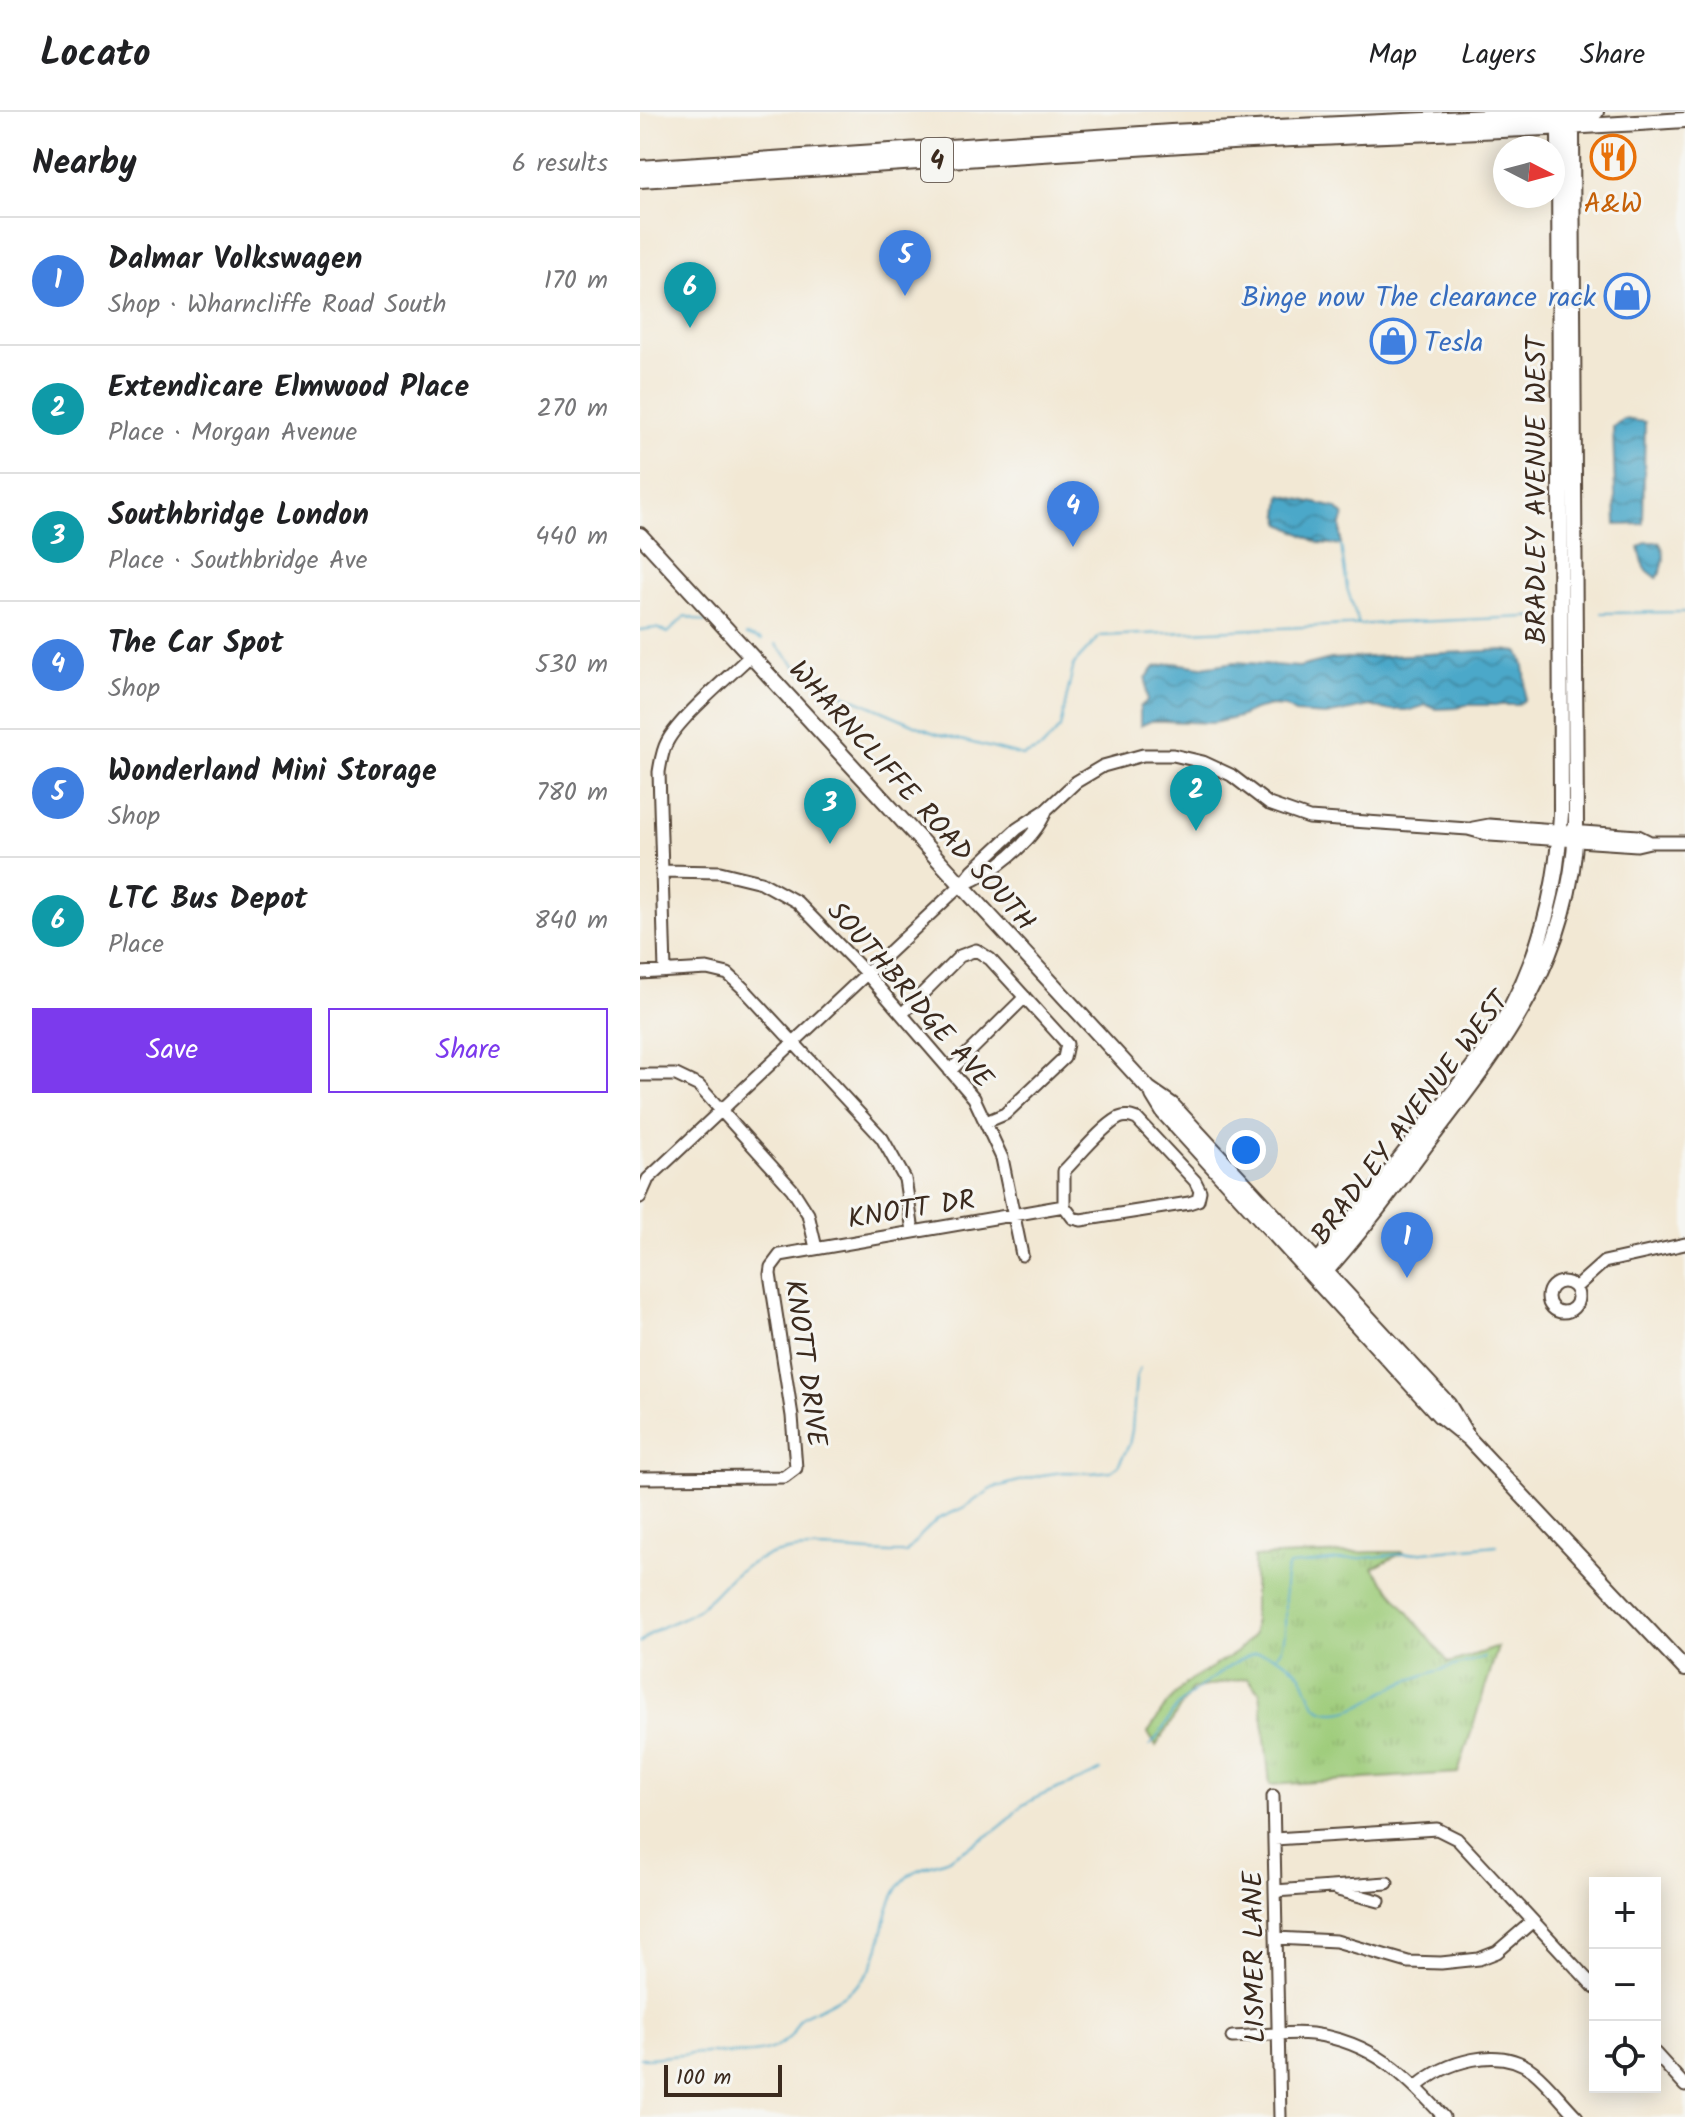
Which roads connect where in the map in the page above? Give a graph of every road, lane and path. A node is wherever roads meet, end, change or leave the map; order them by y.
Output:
1 (1596, 112) edge
2 (1565, 113) edge
3 (1685, 120) edge
4 (1565, 129) junction
5 (640, 168) edge
6 (640, 180) edge
7 (640, 535) edge
8 (751, 655) junction
9 (1568, 836) junction
10 (1685, 842) edge
11 (663, 871) junction
12 (960, 886) junction
13 (665, 971) junction
14 (640, 973) edge
15 (866, 973) junction
16 (1025, 997) junction
17 (902, 1014) junction
18 (796, 1042) junction
19 (950, 1071) junction
20 (640, 1075) edge
21 (1149, 1089) junction
22 (720, 1112) junction
23 (986, 1122) junction
24 (644, 1180) edge
25 (640, 1197) edge
26 (1064, 1206) junction
27 (1015, 1215) junction
28 (913, 1231) junction
29 (1685, 1244) edge
30 (816, 1248) junction
31 (1022, 1255) dead end
32 (1322, 1266) junction
33 (1575, 1288) dead end
34 (1469, 1439) junction
35 (640, 1478) edge
36 (1685, 1669) edge
37 (1273, 1796) dead end
38 (1274, 1839) junction
39 (1387, 1883) dead end
40 (1330, 1887) junction
41 (1275, 1891) junction
42 (1379, 1901) dead end
43 (1533, 1921) junction
44 (1276, 1938) junction
45 (1589, 1982) edge
46 (1278, 2035) junction
47 (1232, 2037) dead end
48 (1661, 2060) edge
49 (1685, 2086) edge
50 (1416, 2087) junction
51 (1280, 2117) edge
52 (1444, 2117) edge
53 (1577, 2117) edge

1 - 2 main road, 4
2 - 4 main road, BRADLEY AVENUE WEST
2 - 5 main road, 4
3 - 4 main road, 4
4 - 6 main road, 4
4 - 9 main road, BRADLEY AVENUE WEST
7 - 8 main road, WHARNCLIFFE ROAD SOUTH
8 - 11 street
8 - 12 main road, WHARNCLIFFE ROAD SOUTH
9 - 10 street
9 - 12 street
9 - 32 main road, BRADLEY AVENUE WEST
11 - 13 street
11 - 15 street, SOUTHBRIDGE AVE
12 - 15 street
12 - 21 main road, WHARNCLIFFE ROAD SOUTH
13 - 14 street
13 - 18 street
15 - 17 street, SOUTHBRIDGE AVE
15 - 18 street
16 - 17 street
16 - 19 street
16 - 23 street
17 - 19 street, SOUTHBRIDGE AVE
18 - 22 street
18 - 28 street
19 - 23 street, SOUTHBRIDGE AVE
20 - 22 street
21 - 32 main road, WHARNCLIFFE ROAD SOUTH
21 - 34 main road, WHARNCLIFFE ROAD SOUTH
22 - 24 street
22 - 30 street
23 - 27 street, SOUTHBRIDGE AVE
24 - 25 street
26 - 26 street
26 - 27 street, KNOTT DR
27 - 28 street, KNOTT DR
27 - 31 street, SOUTHBRIDGE AVE
28 - 30 street, KNOTT DR
29 - 33 street
30 - 35 street, KNOTT DRIVE
32 - 34 main road, WHARNCLIFFE ROAD SOUTH
34 - 36 main road, WHARNCLIFFE ROAD SOUTH
37 - 38 street, LISMER LANE
38 - 41 street, LISMER LANE
38 - 43 street
39 - 40 street
40 - 41 street
40 - 42 street
41 - 44 street, LISMER LANE
43 - 44 street
43 - 45 street
44 - 46 street, LISMER LANE
46 - 47 street
46 - 50 street
46 - 51 street, LISMER LANE
48 - 49 street
50 - 52 street
50 - 53 street

